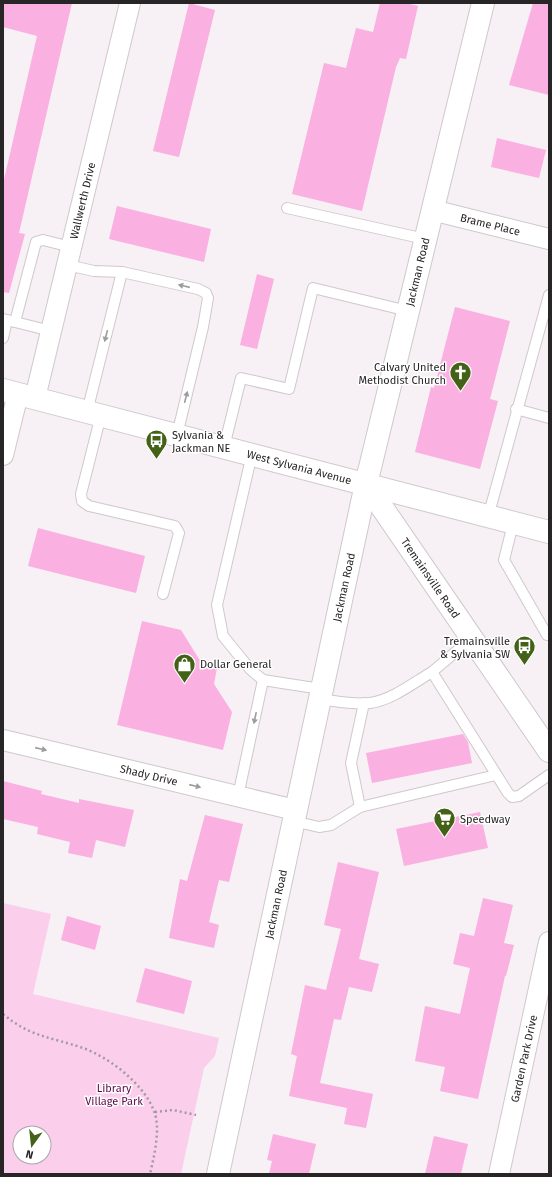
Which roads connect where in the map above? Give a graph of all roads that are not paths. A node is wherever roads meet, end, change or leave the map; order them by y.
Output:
1 (130, 3) edge
2 (483, 3) edge
3 (287, 208) dead end
4 (432, 210) junction
5 (425, 239) junction
6 (549, 239) edge
7 (69, 256) junction
8 (122, 272) junction
9 (549, 296) edge
10 (408, 311) junction
11 (8, 320) edge
12 (51, 331) junction
13 (3, 338) edge
14 (19, 394) edge
15 (516, 409) junction
16 (94, 414) junction
17 (549, 418) edge
18 (177, 435) junction
19 (224, 448) junction
20 (252, 454) junction
21 (3, 455) edge
22 (366, 484) junction
23 (488, 517) junction
24 (513, 524) junction
25 (549, 532) edge
26 (163, 594) dead end
27 (548, 636) edge
28 (472, 638) junction
29 (432, 672) junction
30 (263, 680) junction
31 (320, 694) junction
32 (364, 703) junction
33 (3, 740) edge
34 (549, 751) edge
35 (496, 775) junction
36 (549, 775) edge
37 (238, 796) junction
38 (360, 807) junction
39 (294, 815) junction
40 (549, 942) edge
41 (218, 1174) edge
42 (499, 1174) edge

1 - 7 street, Wallwerth Drive
2 - 4 street, Jackman Road
3 - 5 lane
4 - 5 street, Jackman Road
4 - 6 street, Brame Place
5 - 10 street, Jackman Road
7 - 8 lane
7 - 11 lane
7 - 12 street, Wallwerth Drive
8 -> 16 lane
18 -> 8 lane
9 - 15 lane
10 - 19 lane
10 - 22 street, Jackman Road
11 - 12 lane
11 - 13 lane
12 - 14 street, Wallwerth Drive
14 - 16 street, West Sylvania Avenue
14 - 21 street, Wallwerth Drive
15 - 17 lane
15 - 23 lane
16 - 18 street, West Sylvania Avenue
16 - 26 lane
18 - 19 street, West Sylvania Avenue
19 - 20 street, West Sylvania Avenue
20 - 22 street, West Sylvania Avenue
20 - 30 lane
22 - 23 street, West Sylvania Avenue
22 - 28 street, Tremainsville Road
22 - 31 street, Jackman Road
23 - 24 street, West Sylvania Avenue
24 - 25 street, West Sylvania Avenue
24 - 27 lane
28 - 29 lane
28 - 34 street, Tremainsville Road
29 - 32 lane
29 - 35 lane
30 - 31 lane
30 -> 37 lane
31 - 32 lane
31 - 39 street, Jackman Road
32 - 38 lane
33 -> 37 street, Shady Drive
35 - 36 lane
35 - 38 lane
37 - 39 street, Shady Drive
38 - 39 lane
39 - 41 street, Jackman Road
40 - 42 street, Garden Park Drive

